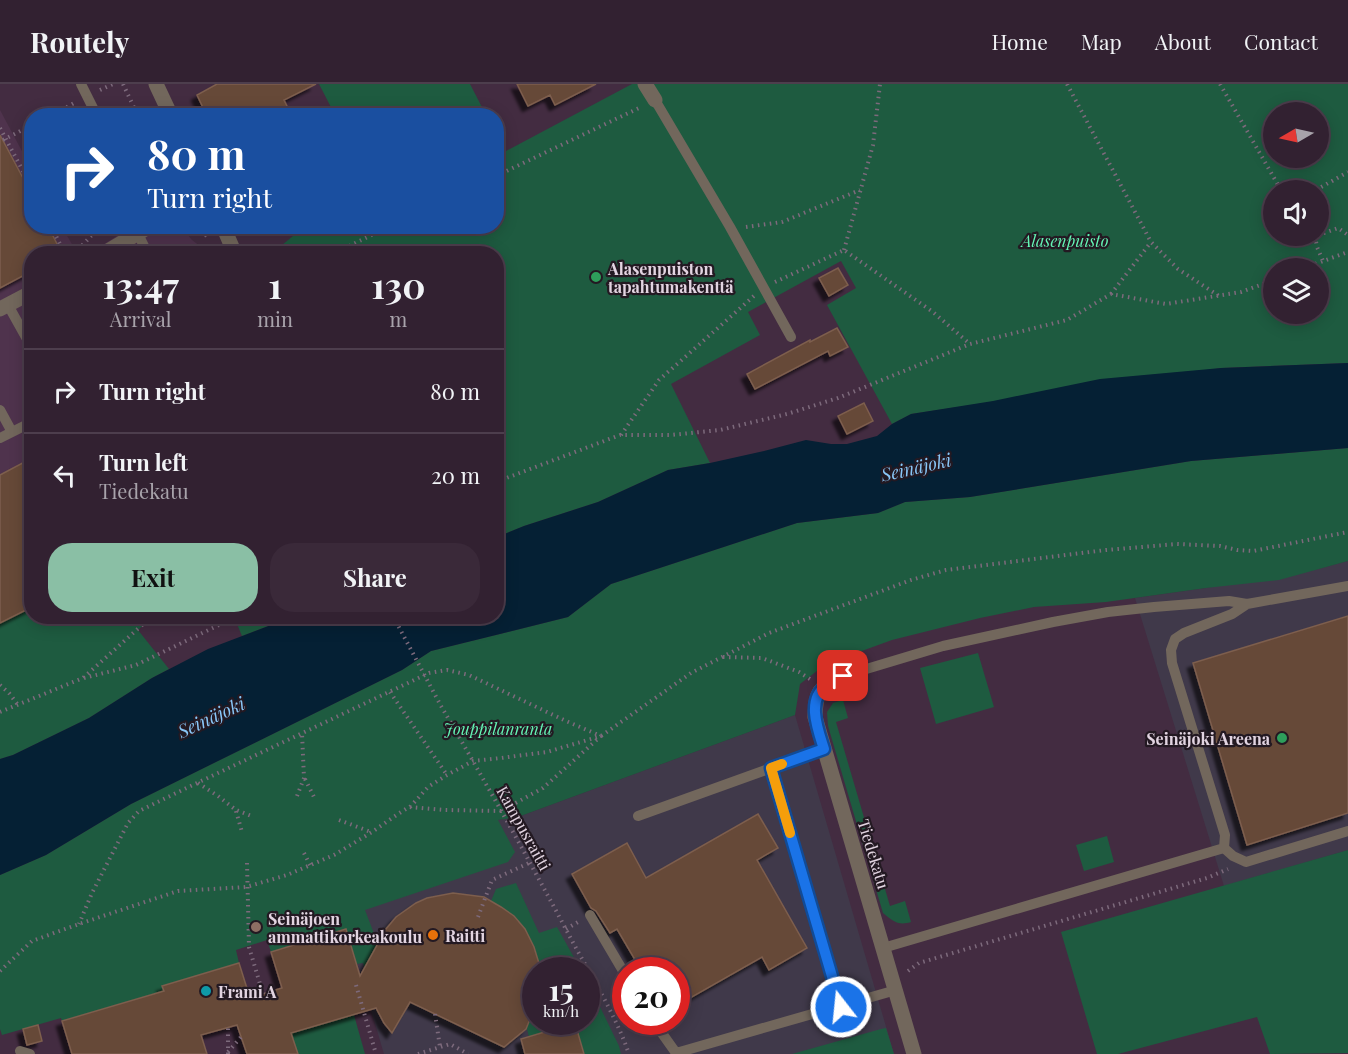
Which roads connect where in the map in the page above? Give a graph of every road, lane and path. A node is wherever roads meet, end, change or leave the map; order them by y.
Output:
1 (81, 84) edge
2 (123, 84) edge
3 (156, 84) edge
4 (645, 84) edge
5 (880, 84) edge
6 (1067, 84) edge
7 (1220, 84) edge
8 (655, 100) junction
9 (93, 108) edge
10 (134, 108) edge
11 (167, 108) edge
12 (0, 128) edge
13 (24, 129) edge
14 (4, 139) junction
15 (504, 172) edge
16 (1348, 172) edge
17 (24, 174) edge
18 (1275, 180) edge
19 (1329, 183) edge
20 (860, 190) junction
21 (730, 227) junction
22 (1329, 231) edge
23 (94, 234) edge
24 (137, 234) edge
25 (374, 234) edge
26 (1348, 237) edge
27 (1151, 242) junction
28 (82, 246) edge
29 (117, 246) edge
30 (349, 246) edge
31 (844, 250) dead end
32 (1348, 252) edge
33 (1329, 259) edge
34 (1263, 284) edge
35 (1111, 294) junction
36 (24, 296) edge
37 (1220, 296) junction
38 (4, 307) edge
39 (24, 336) edge
40 (791, 337) dead end
41 (0, 410) edge
42 (24, 426) edge
43 (12, 432) junction
44 (0, 438) edge
45 (504, 479) edge
46 (1348, 532) edge
47 (1348, 586) edge
48 (1247, 604) junction
49 (143, 624) edge
50 (220, 624) edge
51 (397, 624) edge
52 (722, 657) junction
53 (843, 676) joint
54 (83, 678) junction
55 (0, 685) edge
56 (824, 687) junction
57 (390, 692) junction
58 (18, 705) junction
59 (0, 712) edge
60 (302, 733) junction
61 (601, 736) junction
62 (824, 749) junction
63 (473, 760) junction
64 (771, 768) junction
65 (447, 774) junction
66 (304, 778) junction
67 (197, 783) junction
68 (297, 796) dead end
69 (314, 797) dead end
70 (409, 807) junction
71 (236, 810) junction
72 (501, 811) junction
73 (638, 816) dead end
74 (254, 817) dead end
75 (339, 820) dead end
76 (1348, 831) edge
77 (242, 832) dead end
78 (372, 832) junction
79 (1224, 848) junction
80 (304, 853) dead end
81 (1246, 862) junction
82 (247, 863) dead end
83 (529, 863) junction
84 (310, 865) junction
85 (246, 887) junction
86 (478, 917) dead end
87 (586, 917) joint
88 (79, 924) junction
89 (566, 929) junction
90 (883, 948) junction
91 (613, 957) edge
92 (0, 971) edge
93 (908, 978) dead end
94 (356, 985) dead end
95 (896, 990) junction
96 (263, 994) dead end
97 (841, 1007) junction
98 (435, 1014) dead end
99 (228, 1027) dead end
100 (663, 1035) edge
101 (241, 1037) dead end
102 (440, 1047) junction
103 (228, 1054) edge
104 (376, 1054) edge
105 (418, 1054) edge
106 (468, 1054) edge
107 (629, 1054) edge
108 (914, 1054) edge

1 - 9 lane
2 - 10 path
3 - 11 street
4 - 8 street
5 - 20 path
6 - 27 path
7 - 18 path
8 - 15 path
8 - 21 lane
12 - 14 path
13 - 14 path
14 - 17 path
16 - 19 path
20 - 21 path
20 - 31 path
21 - 40 lane
22 - 26 path
23 - 28 path
24 - 29 street
25 - 30 path
27 - 35 path
27 - 37 path
32 - 33 path
34 - 37 path
35 - 37 path
35 - 45 path
36 - 38 street
38 - 39 lane
41 - 43 lane
42 - 43 lane
43 - 44 lane
46 - 52 path
47 - 48 lane
48 - 53 lane
48 - 79 lane
49 - 54 path
50 - 54 path
51 - 63 path, Kampusraitti, bridge
52 - 56 path
52 - 61 path
53 - 56 street
54 - 58 path
55 - 58 path
56 - 62 street, Tiedekatu
57 - 60 path
57 - 61 path
57 - 65 path
58 - 59 path
60 - 66 path
60 - 67 path
61 - 63 path
61 - 72 path
62 - 64 lane
62 - 90 street, Tiedekatu
63 - 65 path
63 - 72 path, Kampusraitti
64 - 73 lane
64 - 97 lane
65 - 70 path
66 - 68 path
66 - 69 path
67 - 71 path
67 - 88 path
70 - 72 path
70 - 78 path
71 - 74 path
71 - 77 path
72 - 83 path, Kampusraitti
75 - 78 path
76 - 81 lane
78 - 84 path
79 - 81 lane
79 - 90 lane
80 - 84 path
81 - 93 path
82 - 85 path
83 - 86 path
83 - 89 path, Kampusraitti
84 - 85 path
85 - 88 path
85 - 96 path
87 - 89 path
87 - 91 lane
88 - 92 path
89 - 107 path, Kampusraitti
90 - 95 street, Tiedekatu
94 - 104 path
95 - 97 lane
95 - 108 street, Tiedekatu
97 - 100 lane
98 - 102 path
99 - 103 path
101 - 103 path
102 - 105 path
102 - 106 path

